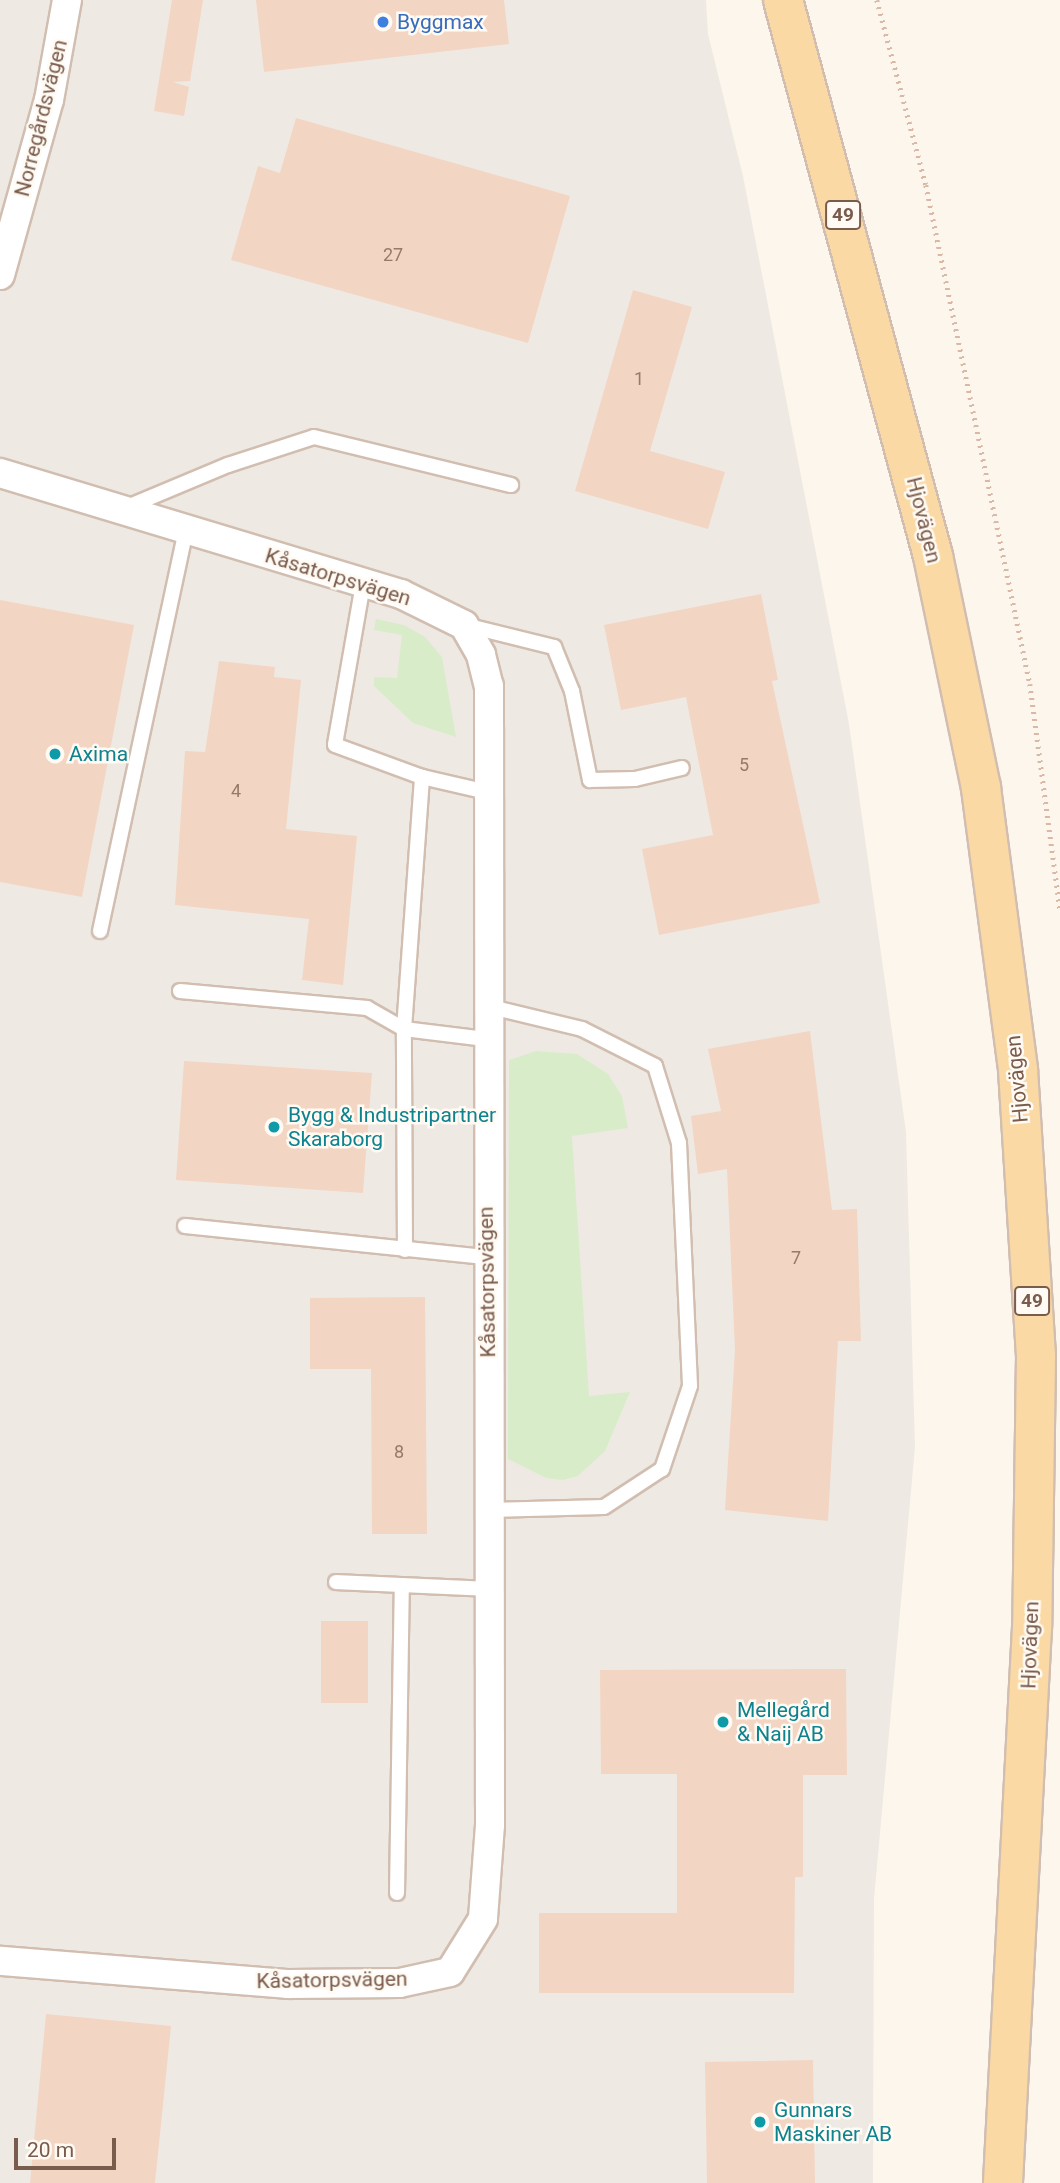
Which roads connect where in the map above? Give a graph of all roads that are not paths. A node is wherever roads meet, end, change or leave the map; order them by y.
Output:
1 (67, 0) edge
2 (783, 0) edge
3 (0, 275) edge
4 (0, 473) edge
5 (511, 485) dead end
6 (120, 510) junction
7 (186, 530) junction
8 (363, 584) junction
9 (464, 625) junction
10 (682, 768) dead end
11 (422, 777) junction
12 (487, 792) junction
13 (100, 931) dead end
14 (180, 991) dead end
15 (485, 1006) junction
16 (404, 1029) junction
17 (485, 1040) junction
18 (185, 1226) dead end
19 (405, 1250) junction
20 (487, 1257) junction
21 (489, 1510) junction
22 (336, 1582) dead end
23 (402, 1585) junction
24 (489, 1589) junction
25 (397, 1893) dead end
26 (0, 1961) edge
27 (1003, 2183) edge

1 - 3 street, Norregårdsvägen
2 - 27 main road, Hjovägen / 49
4 - 6 street, Kåsatorpsvägen
5 - 6 lane
6 - 7 street, Kåsatorpsvägen
7 - 8 street, Kåsatorpsvägen
7 - 13 lane
8 - 9 street, Kåsatorpsvägen
8 - 11 lane
9 - 10 lane
9 - 12 street, Kåsatorpsvägen
11 - 12 lane
11 - 16 lane
12 - 15 street, Kåsatorpsvägen
14 - 16 lane
15 - 17 street, Kåsatorpsvägen
15 - 21 lane
16 - 17 lane
16 - 19 lane
17 - 20 street, Kåsatorpsvägen
18 - 19 lane
19 - 20 lane
20 - 21 street, Kåsatorpsvägen
21 - 24 street, Kåsatorpsvägen
22 - 23 lane
23 - 24 lane
23 - 25 lane
24 - 26 street, Kåsatorpsvägen

